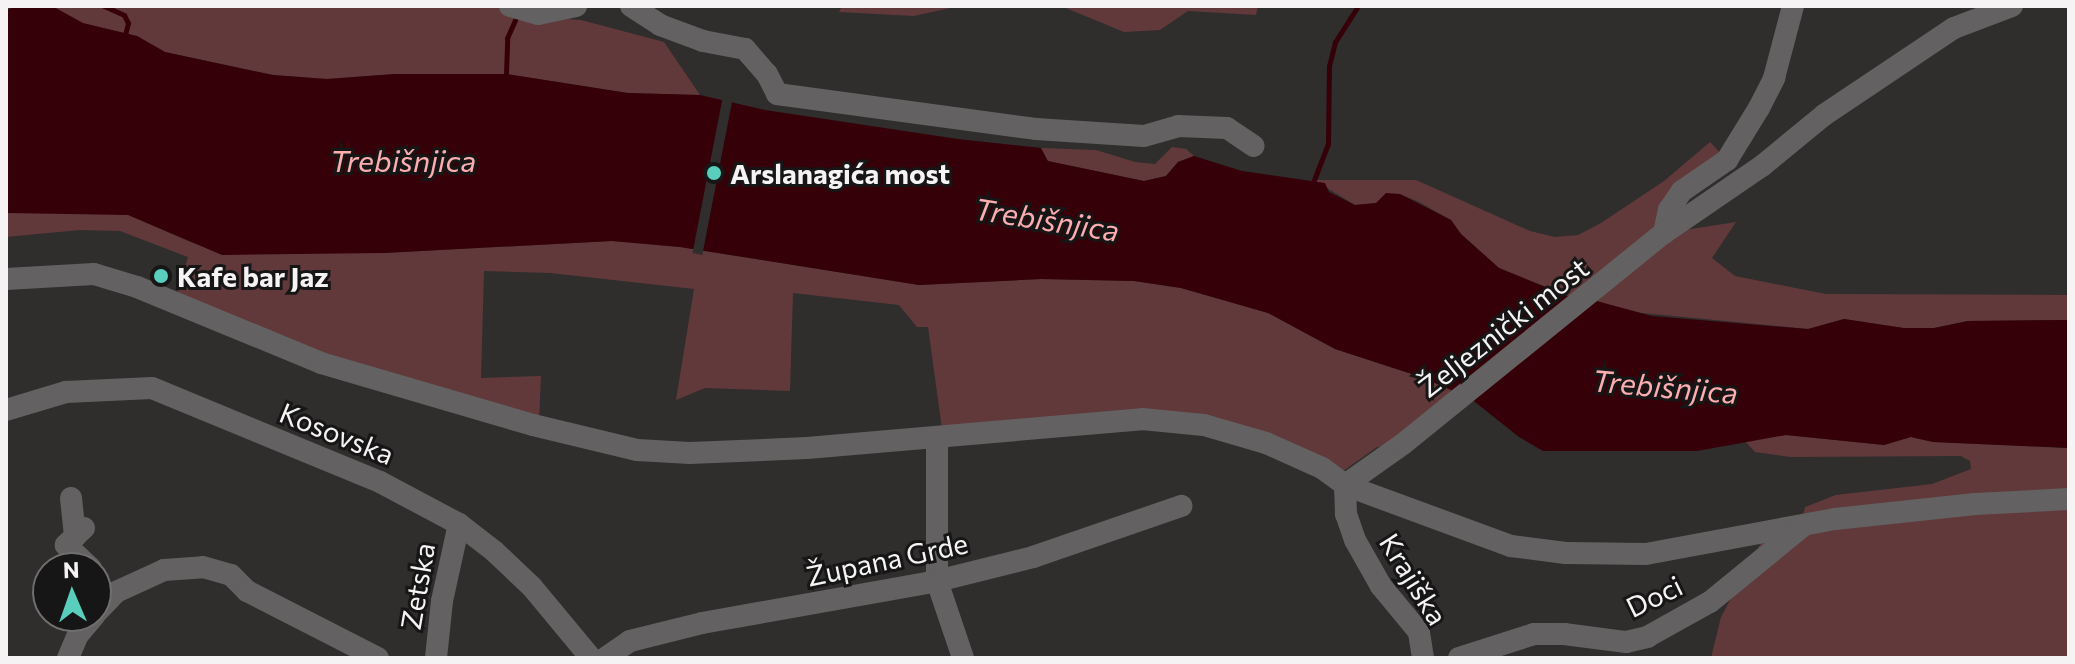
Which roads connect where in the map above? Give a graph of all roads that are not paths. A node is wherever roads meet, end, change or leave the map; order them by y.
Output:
1 (510, 6) edge
2 (576, 6) edge
3 (631, 6) edge
4 (1793, 6) edge
5 (2012, 6) edge
6 (1254, 146) dead end
7 (1664, 233) junction
8 (6, 279) edge
9 (6, 410) edge
10 (937, 437) junction
11 (1345, 485) junction
12 (71, 498) dead end
13 (2069, 499) edge
14 (1181, 506) dead end
15 (459, 524) junction
16 (1804, 525) junction
17 (74, 552) edge
18 (937, 581) junction
19 (112, 588) edge
20 (116, 592) junction
21 (112, 596) edge
22 (81, 632) edge
23 (68, 658) edge
24 (378, 658) edge
25 (436, 658) edge
26 (591, 658) edge
27 (605, 658) edge
28 (963, 658) edge
29 (1423, 658) edge
30 (1459, 658) edge

1 - 2 street
3 - 6 street
4 - 7 street
5 - 7 street, Željeznički most
7 - 11 street, Željeznički most
8 - 10 street
9 - 15 street, Kosovska
10 - 11 street
10 - 18 street
11 - 16 street
11 - 29 street, Krajiška
12 - 17 street
13 - 16 street
14 - 18 street, Župana Grde
15 - 25 street, Zetska
15 - 26 street, Kosovska
16 - 30 street, Doci
18 - 27 street, Župana Grde
18 - 28 street
19 - 20 street
20 - 21 street
20 - 24 street
22 - 23 street

